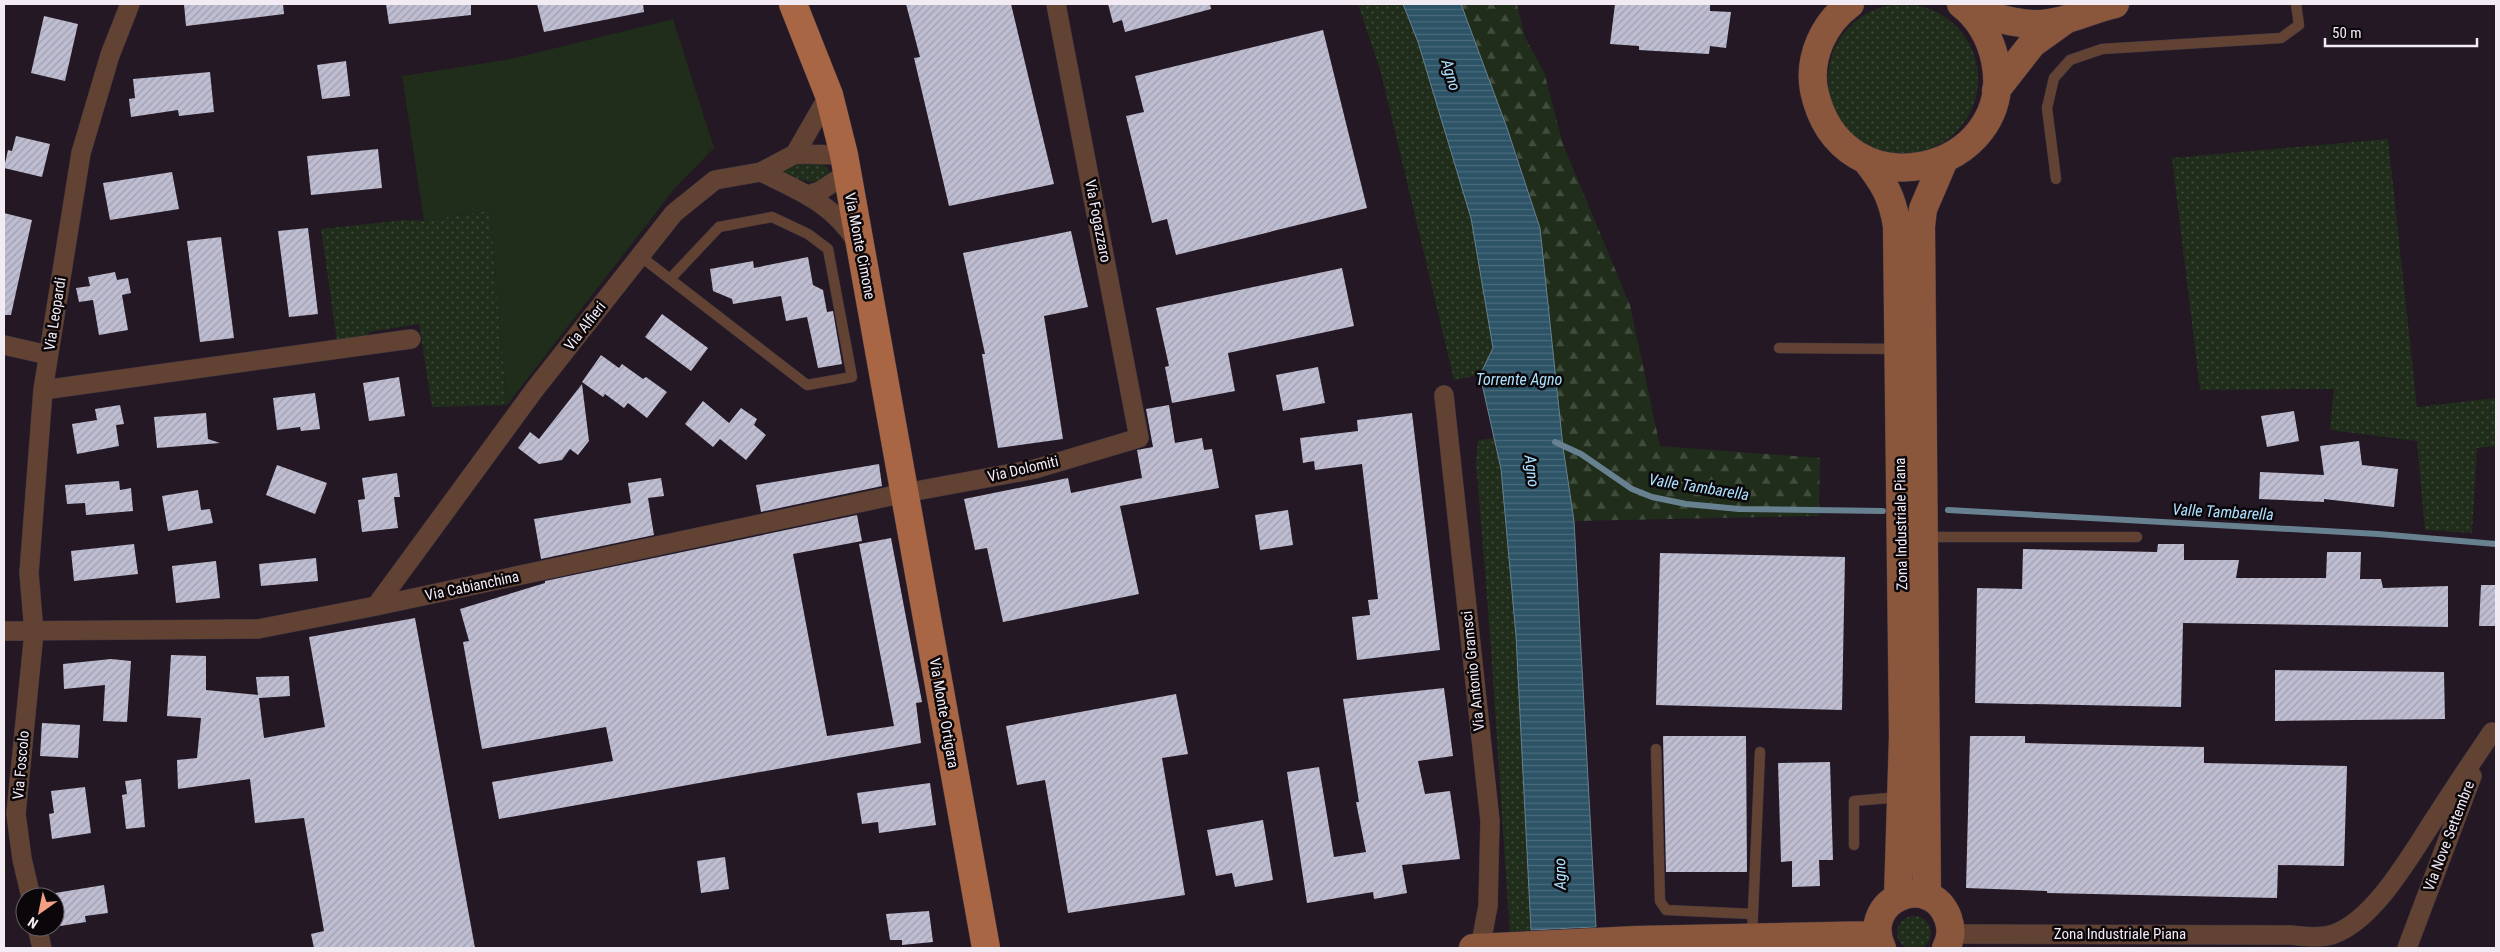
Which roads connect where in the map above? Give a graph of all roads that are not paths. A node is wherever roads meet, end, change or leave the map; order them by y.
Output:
1 (130, 4) edge
2 (793, 4) edge
3 (1056, 4) edge
4 (1819, 4) edge
5 (1850, 4) edge
6 (2115, 4) edge
7 (2296, 4) edge
8 (1966, 8) edge
9 (2065, 20) junction
10 (1822, 36) junction
11 (1996, 90) junction
12 (829, 95) junction
13 (795, 154) junction
14 (1866, 160) junction
15 (1944, 160) junction
16 (845, 165) junction
17 (761, 172) junction
18 (2056, 179) dead end
19 (808, 195) junction
20 (862, 250) junction
21 (640, 256) junction
22 (670, 279) junction
23 (411, 339) dead end
24 (4, 344) edge
25 (1779, 348) dead end
26 (1898, 349) junction
27 (48, 355) junction
28 (43, 390) junction
29 (1444, 395) dead end
30 (1139, 438) joint
31 (905, 494) junction
32 (1923, 537) junction
33 (2137, 537) dead end
34 (376, 606) junction
35 (4, 631) edge
36 (34, 632) junction
37 (2494, 729) edge
38 (1656, 749) dead end
39 (1760, 752) dead end
40 (1901, 797) junction
41 (1854, 845) dead end
42 (29, 887) edge
43 (1927, 896) junction
44 (1898, 897) junction
45 (1752, 926) junction
46 (2289, 935) junction
47 (1880, 941) edge
48 (1948, 941) edge
49 (990, 943) edge
50 (1486, 948) edge
51 (2316, 948) edge
52 (2407, 948) edge

1 - 27 street, Via Leopardi
2 - 12 main road, Via Monte Cimone
3 - 30 street, Via Fogazzaro
4 - 10 main road
5 - 10 main road, Zona Industriale Piana
6 - 9 main road
7 - 18 lane
8 - 9 main road
8 - 11 main road, Zona Industriale Piana
9 - 11 main road
10 - 14 main road, Zona Industriale Piana
11 - 15 main road, Zona Industriale Piana
12 - 13 street
12 - 16 main road, Via Monte Cimone
13 - 16 street
13 - 17 street, Via Alfieri
14 - 15 main road, Zona Industriale Piana
14 - 26 main road, Zona Industriale Piana
15 - 32 main road, Zona Industriale Piana
16 - 19 street
16 - 20 main road, Via Monte Cimone
17 - 19 street
17 - 21 street, Via Alfieri
19 - 20 street
20 - 31 main road, Via Monte Cimone
21 - 22 lane
21 - 34 street, Via Alfieri
22 - 22 lane
23 - 28 street
24 - 27 street
25 - 26 lane
26 - 40 main road, Zona Industriale Piana
27 - 28 street, Via Leopardi
28 - 36 street, Via Leopardi
29 - 50 street, Via Antonio Gramsci
30 - 31 street, Via Dolomiti
31 - 34 street, Via Cabianchina
31 - 49 main road, Via Monte Ortigara
32 - 33 lane
32 - 43 main road, Zona Industriale Piana
34 - 36 street, Via Cabianchina
35 - 36 street, Via Cabianchina
36 - 42 street, Via Foscolo
37 - 46 street, Zona Industriale Piana
37 - 52 street, Via Nove Settembre
38 - 45 lane
39 - 45 lane
40 - 41 lane
40 - 44 main road, Zona Industriale Piana
43 - 44 main road
43 - 48 main road, Zona Industriale Piana
44 - 47 main road
45 - 47 main road
45 - 50 main road
46 - 48 street, Zona Industriale Piana
46 - 51 street, Zona Industriale Piana

